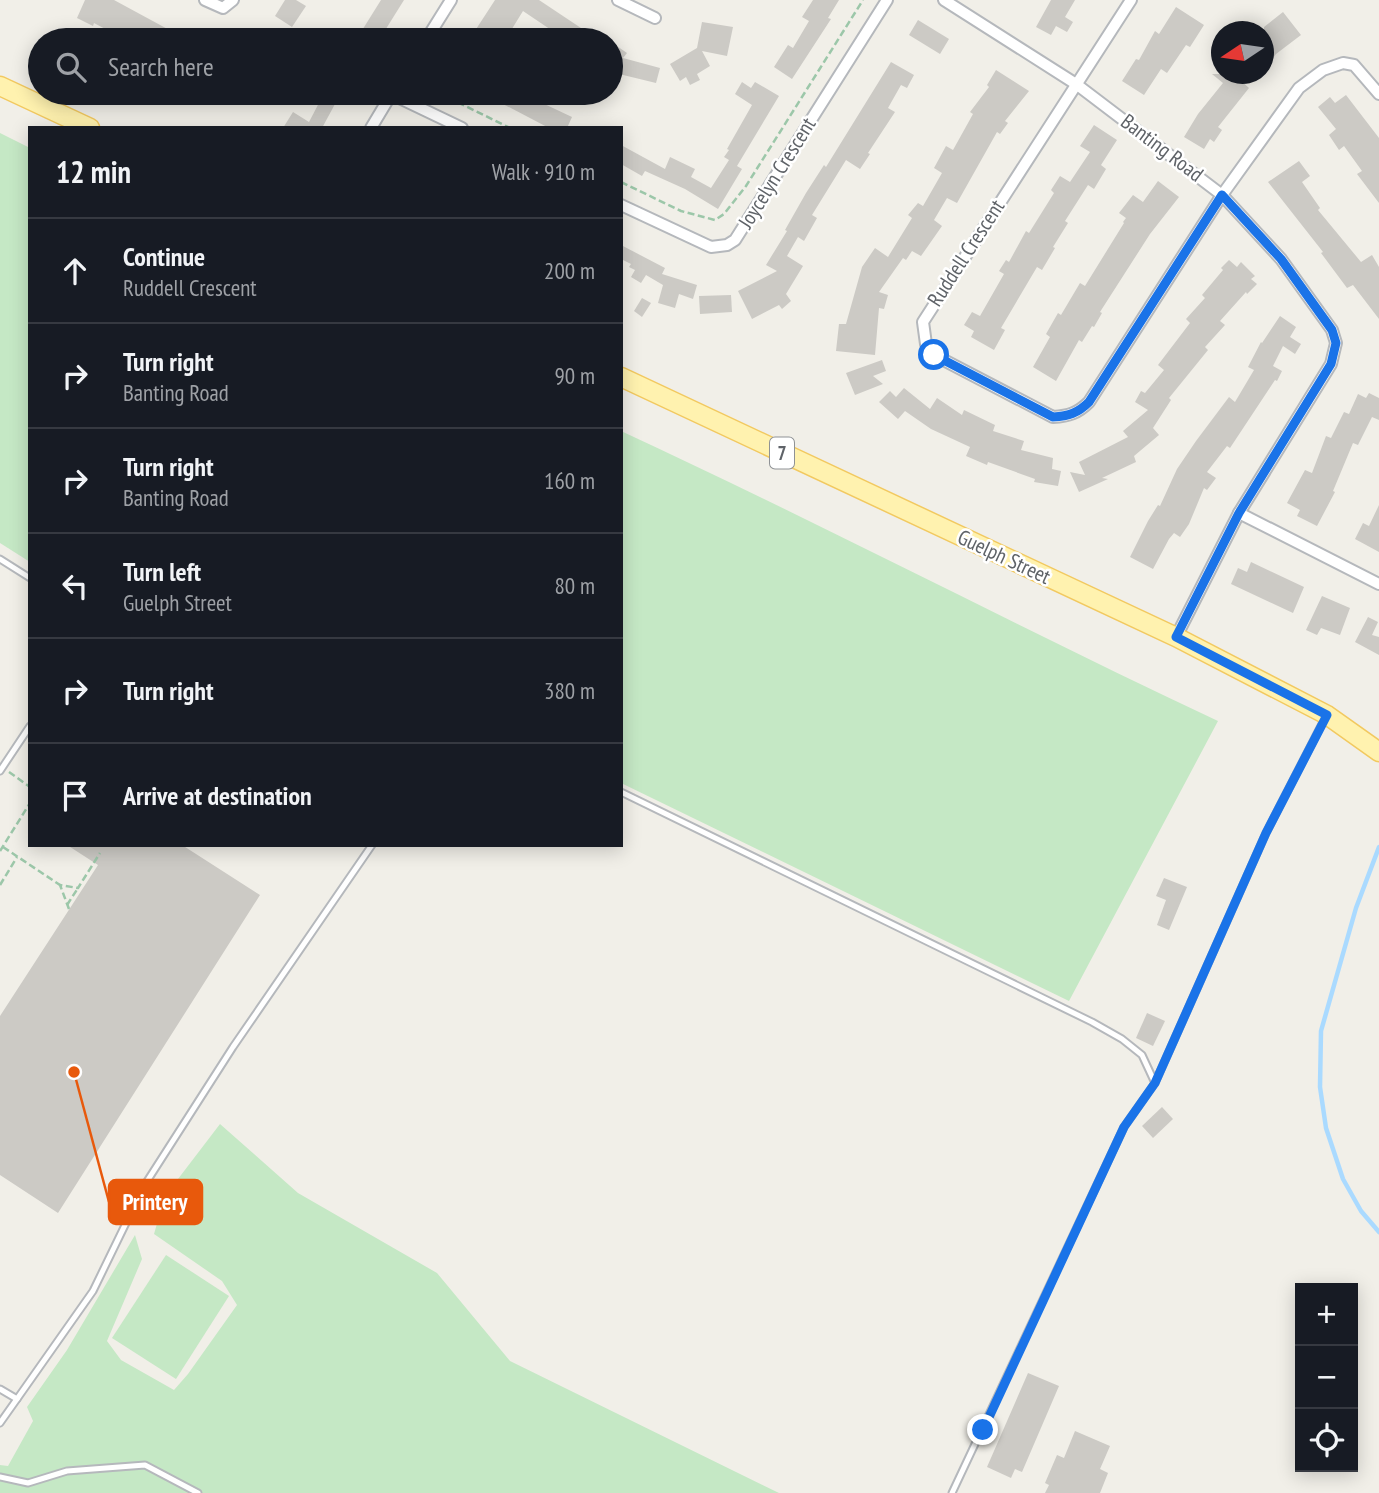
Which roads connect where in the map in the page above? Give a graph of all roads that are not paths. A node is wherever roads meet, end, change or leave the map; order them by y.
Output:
1 (205, 0) edge
2 (233, 0) edge
3 (451, 0) edge
4 (618, 0) edge
5 (887, 0) edge
6 (944, 0) edge
7 (1131, 0) edge
8 (655, 18) dead end
9 (434, 28) edge
10 (1076, 83) junction
11 (0, 86) edge
12 (1379, 93) edge
13 (28, 99) edge
14 (41, 105) edge
15 (385, 105) edge
16 (416, 105) edge
17 (86, 126) edge
18 (372, 126) edge
19 (457, 126) edge
20 (1222, 195) junction
21 (623, 206) edge
22 (623, 378) edge
23 (1239, 513) junction
24 (0, 559) edge
25 (28, 577) edge
26 (1379, 584) edge
27 (1176, 637) junction
28 (1327, 715) junction
29 (28, 729) edge
30 (1379, 752) edge
31 (1, 770) edge
32 (623, 793) edge
33 (371, 847) edge
34 (1155, 1083) junction
35 (0, 1389) edge
36 (17, 1399) junction
37 (0, 1423) edge
38 (0, 1477) edge
39 (198, 1493) edge
40 (952, 1493) edge

1 - 2 street
3 - 9 street
4 - 8 street
5 - 21 street, Joycelyn Crescent
6 - 10 street, Banting Road
7 - 10 street
10 - 20 street, Banting Road
10 - 20 street, Ruddell Crescent
11 - 13 main road
12 - 20 street
14 - 17 main road
15 - 18 street
16 - 19 street
20 - 23 street, Banting Road
22 - 27 main road, Guelph Street / 7
23 - 26 street
23 - 27 street, Banting Road
24 - 25 lane
27 - 28 main road, Guelph Street / 7
28 - 30 main road, Guelph Street / 7
28 - 34 lane
29 - 31 lane
32 - 34 lane
33 - 36 lane
34 - 40 lane
35 - 36 lane
36 - 37 lane
38 - 39 lane

